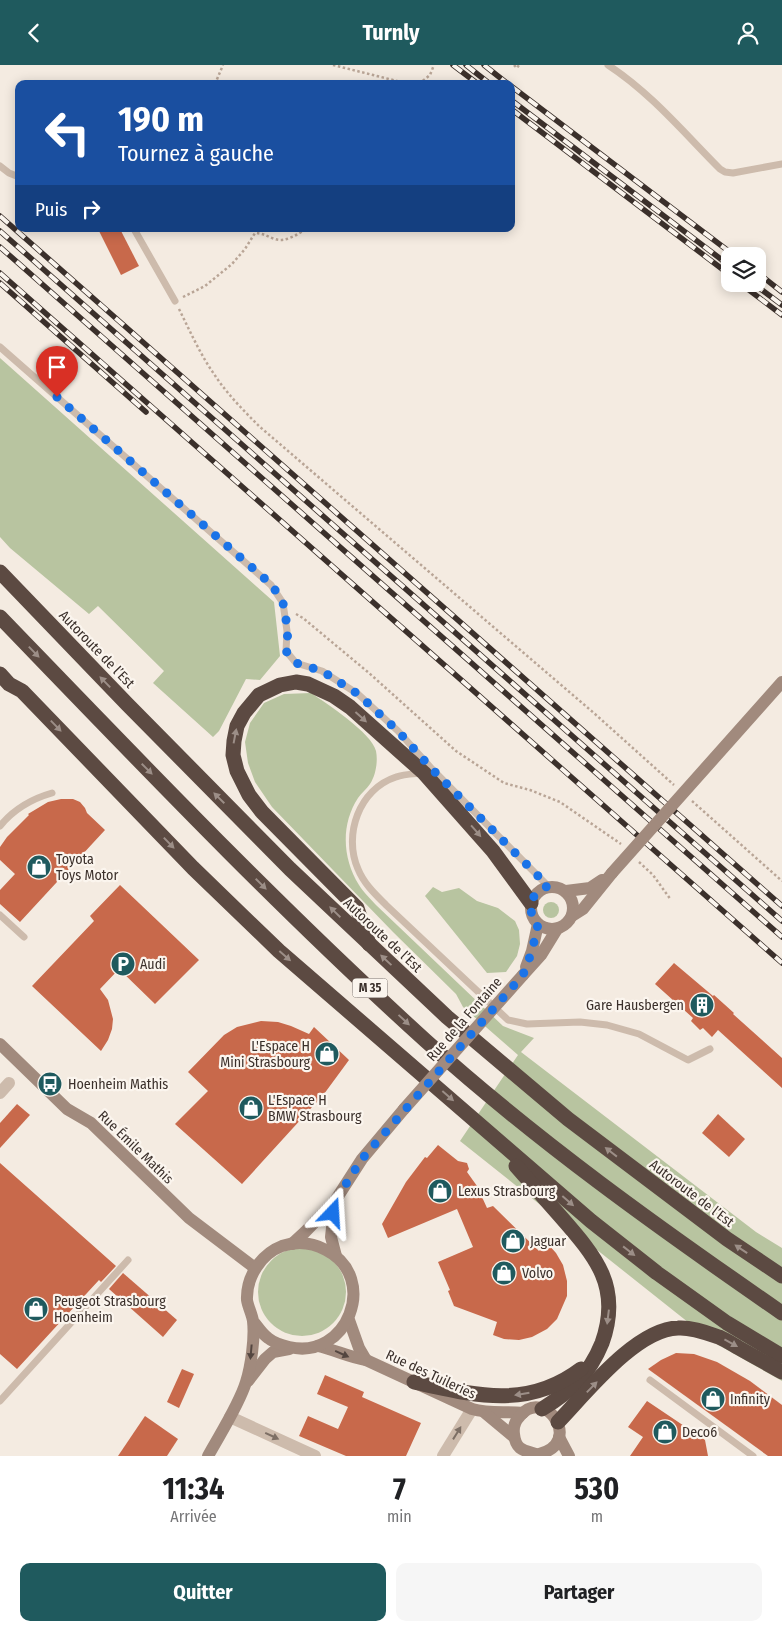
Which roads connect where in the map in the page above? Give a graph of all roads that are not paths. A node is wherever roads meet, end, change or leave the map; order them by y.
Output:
1 (608, 65) edge
2 (782, 165) edge
3 (0, 166) edge
4 (15, 175) edge
5 (136, 232) edge
6 (175, 301) road end
7 (0, 347) edge
8 (0, 572) edge
9 (0, 617) edge
10 (0, 661) edge
11 (0, 674) edge
12 (782, 682) edge
13 (22, 691) junction
14 (428, 771) junction
15 (52, 793) dead end
16 (0, 826) edge
17 (612, 873) junction
18 (548, 886) junction
19 (566, 891) junction
20 (531, 903) junction
21 (0, 915) edge
22 (572, 916) junction
23 (538, 924) junction
24 (557, 929) junction
25 (24, 937) dead end
26 (370, 945) junction
27 (523, 975) junction
28 (0, 1044) edge
29 (710, 1049) dead end
30 (10, 1083) dead end
31 (0, 1093) edge
32 (479, 1123) junction
33 (335, 1201) junction
34 (292, 1244) junction
35 (336, 1257) junction
36 (128, 1260) dead end
37 (255, 1268) junction
38 (782, 1276) edge
39 (782, 1313) edge
40 (348, 1320) junction
41 (253, 1321) junction
42 (318, 1346) junction
43 (293, 1348) junction
44 (597, 1355) junction
45 (782, 1357) edge
46 (366, 1360) junction
47 (782, 1372) edge
48 (650, 1380) dead end
49 (414, 1382) junction
50 (246, 1383) junction
51 (0, 1401) edge
52 (542, 1409) junction
53 (478, 1411) junction
54 (523, 1413) junction
55 (230, 1417) junction
56 (559, 1430) junction
57 (514, 1437) junction
58 (520, 1452) edge
59 (540, 1455) edge
60 (208, 1456) edge
61 (315, 1456) edge
62 (443, 1456) edge
63 (569, 1456) edge
64 (753, 1456) edge

1 - 2 lane
3 - 4 lane
5 - 6 lane
7 - 14 lane
26 -> 8 highway, Autoroute de l’Est / M 35
9 -> 39 highway, M 35
10 - 13 highway
11 - 13 highway
12 - 17 street, Rue de la Fontaine, bridge
13 -> 32 highway
14 - 18 lane
14 -> 20 highway
26 -> 14 highway
14 - 29 lane
15 - 16 lane
17 - 19 street, Rue de la Fontaine
17 - 22 street, Rue de la Fontaine
18 - 19 street, Rue de la Fontaine
18 - 20 street
19 - 22 street
20 - 23 street
21 - 25 lane
22 - 24 street, Rue de la Fontaine
23 - 24 street
23 - 27 street, Rue de la Fontaine
24 - 27 street, Rue de la Fontaine
38 -> 26 highway, Autoroute de l’Est / M 35
27 - 33 street, Rue de la Fontaine, bridge
28 - 37 street, Rue Émile Mathis
30 - 31 street
32 -> 44 highway
32 -> 45 highway
33 - 34 street, Rue de la Fontaine
33 - 35 street, Rue de la Fontaine
34 - 35 street, Rue de la Fontaine
34 - 37 street, Rue de la Fontaine
35 - 40 street, Rue de la Fontaine
36 - 51 lane
37 - 41 street, Rue de la Fontaine
40 - 42 street, Rue de la Fontaine
40 - 46 street, Rue des Tuileries
41 - 43 street, Rue de la Fontaine
41 -> 50 street, Rue de la Fontaine
42 - 43 street, Rue de la Fontaine
42 -> 46 street, Rue des Tuileries
43 - 50 street, Rue de la Fontaine
44 -> 49 highway
44 - 52 highway
46 - 49 street, Rue des Tuileries
56 -> 47 highway
48 - 64 lane
49 - 53 street, Rue des Tuileries
50 - 55 street, Rue de la Fontaine
52 - 54 street, Rue des Tuileries
52 - 56 street
53 - 54 street, Rue des Tuileries
53 - 57 street, Rue des Tuileries
62 -> 53 street
54 - 57 street
55 - 60 street, Rue de la Fontaine
55 -> 61 street
56 - 59 street, Rue des Tuileries
56 - 63 street
57 - 58 street, Rue des Tuileries
58 - 59 street, Rue des Tuileries

